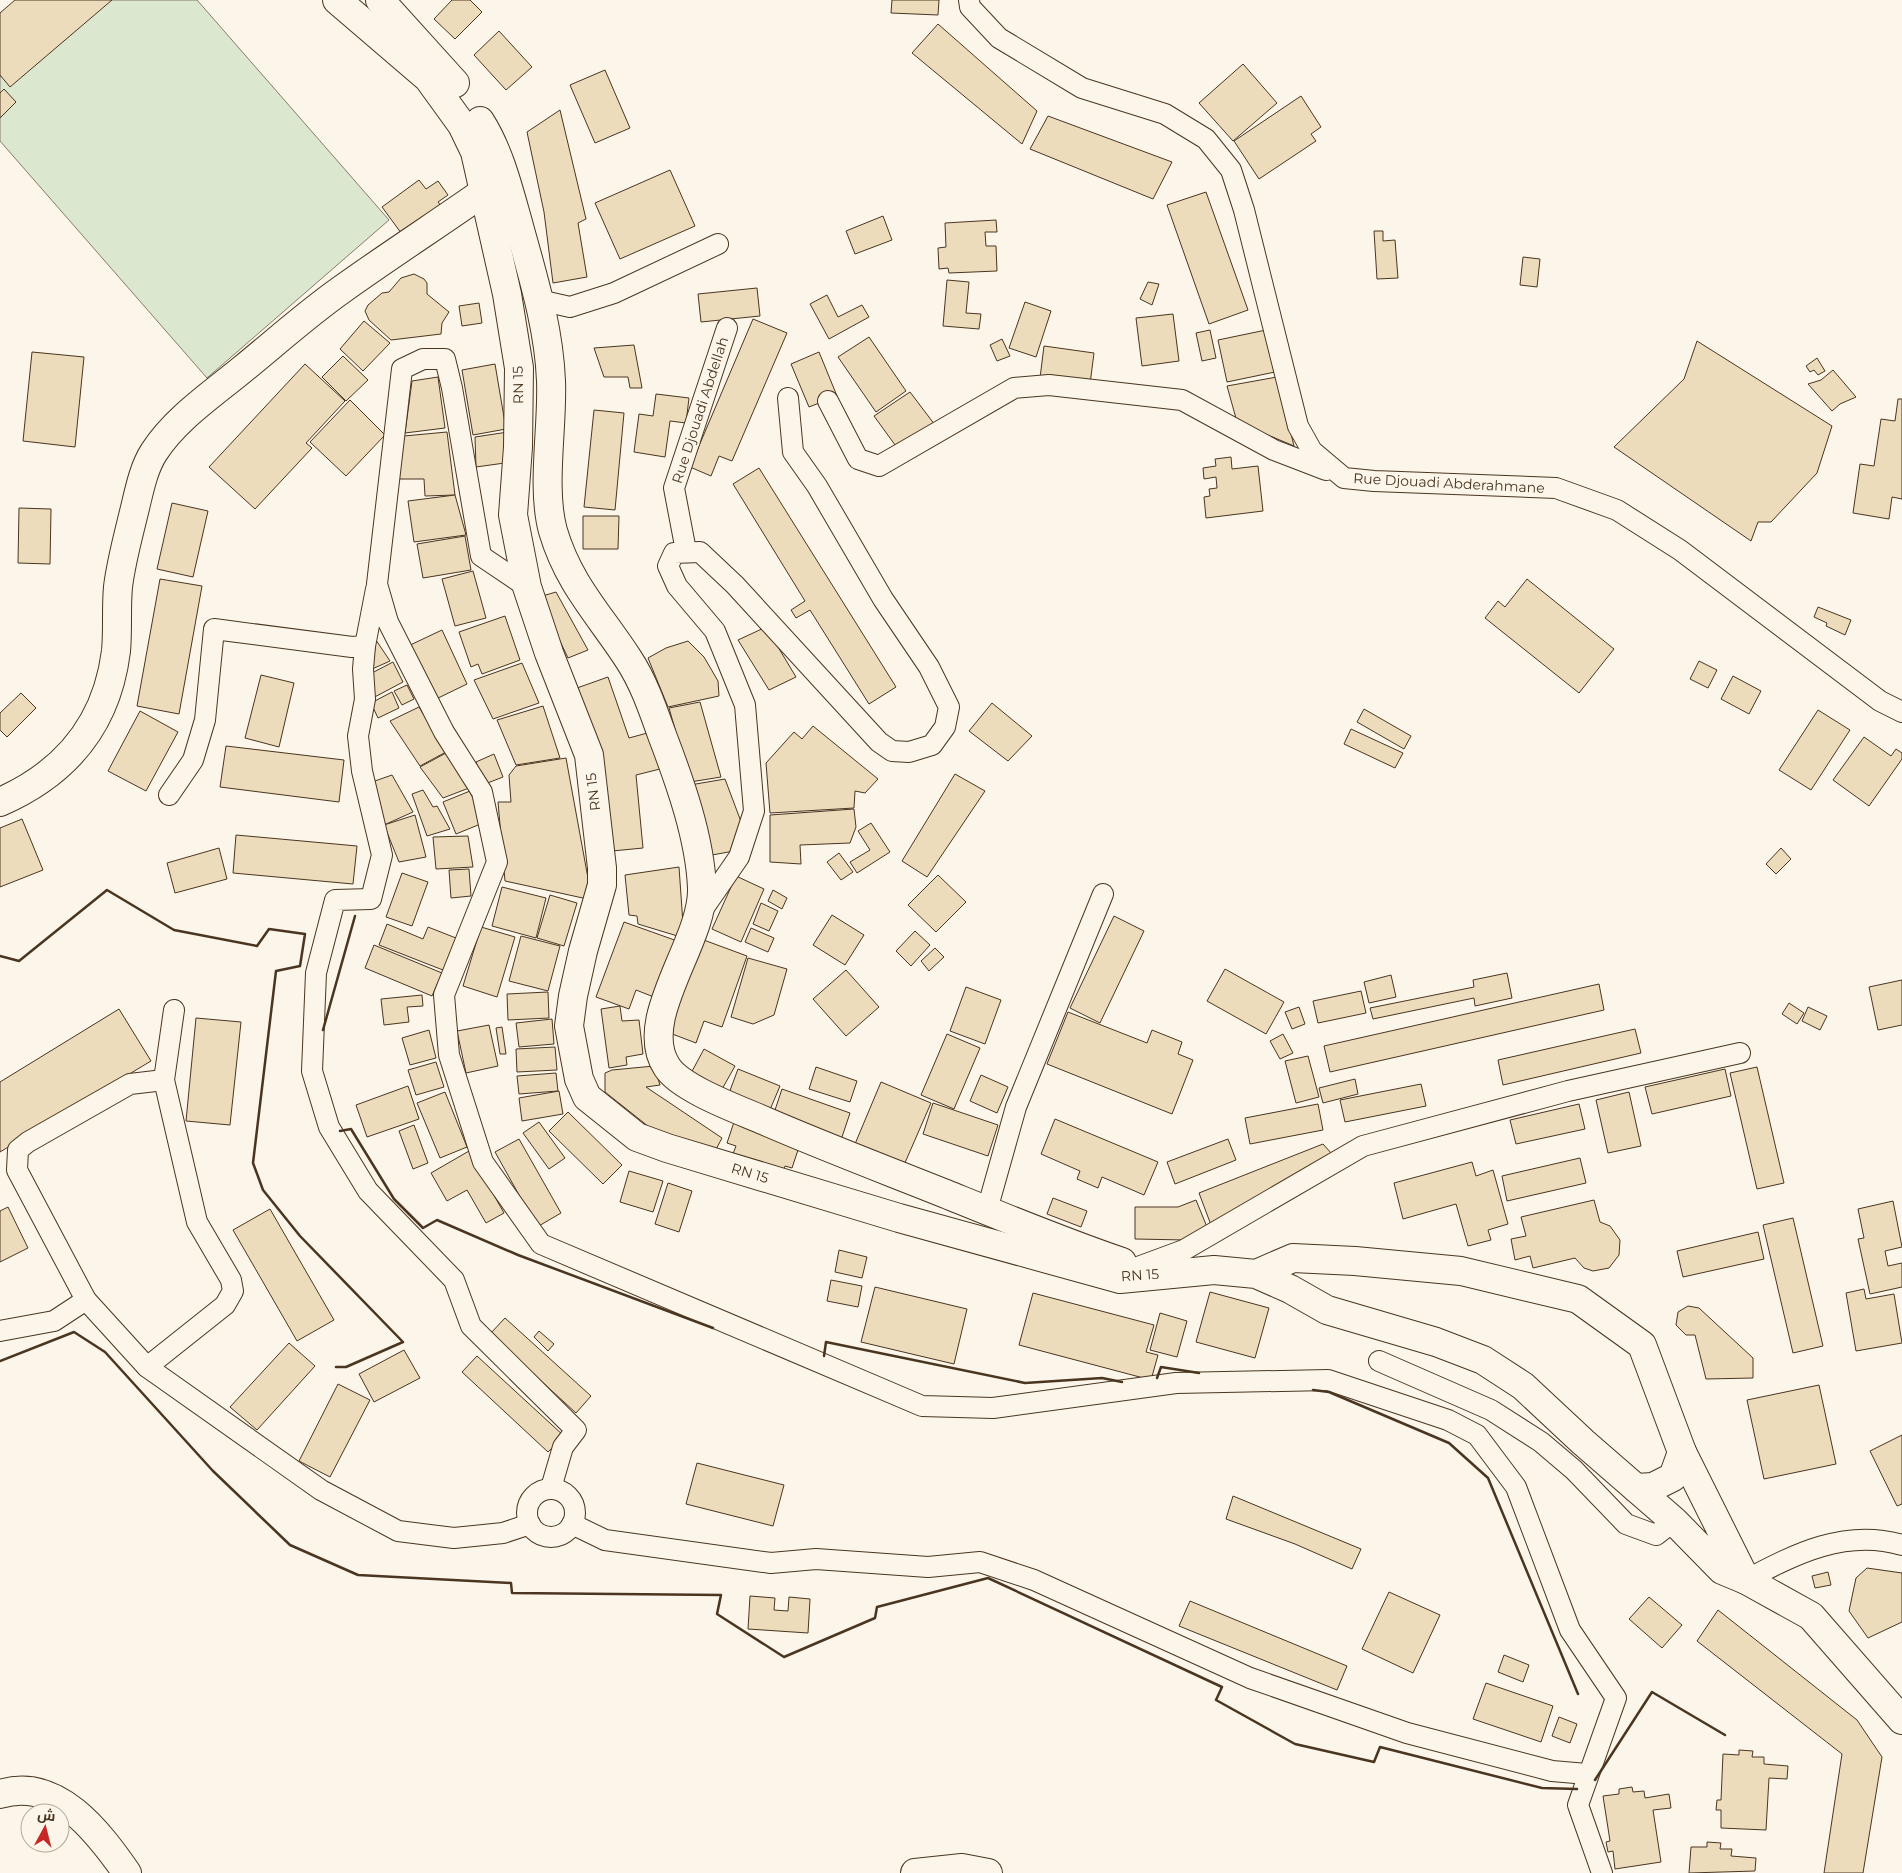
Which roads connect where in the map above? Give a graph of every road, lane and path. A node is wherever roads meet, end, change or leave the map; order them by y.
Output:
1 (337, 0) edge
2 (380, 0) edge
3 (969, 0) edge
4 (495, 184) junction
5 (718, 244) dead end
6 (540, 300) junction
7 (727, 328) dead end
8 (788, 398) dead end
9 (828, 401) dead end
10 (1344, 478) junction
11 (686, 551) junction
12 (377, 584) junction
13 (527, 587) junction
14 (365, 646) junction
15 (1902, 712) edge
16 (169, 795) dead end
17 (0, 802) edge
18 (1103, 894) dead end
19 (701, 912) junction
20 (174, 1010) dead end
21 (1740, 1053) dead end
22 (164, 1080) junction
23 (987, 1210) junction
24 (1138, 1267) junction
25 (1170, 1273) junction
26 (1256, 1274) junction
27 (86, 1300) junction
28 (0, 1331) edge
29 (1379, 1361) dead end
30 (147, 1367) junction
31 (1491, 1410) junction
32 (1477, 1435) junction
33 (1682, 1452) junction
34 (551, 1488) junction
35 (1636, 1488) junction
36 (1674, 1522) junction
37 (530, 1524) junction
38 (572, 1524) junction
39 (1902, 1544) edge
40 (1746, 1580) junction
41 (1902, 1720) edge
42 (1587, 1774) junction
43 (0, 1794) edge
44 (128, 1873) edge
45 (915, 1873) edge
46 (988, 1873) edge
47 (1602, 1873) edge

1 - 4 main road, RN 15
2 - 4 main road, RN 15
3 - 10 street, Rue Djouadi Abderahmane
4 - 6 main road, RN 15
4 - 13 main road, RN 15
4 - 17 main road
5 - 6 street
6 - 19 main road, RN 15
7 - 11 street, Rue Djouadi Abdellah
8 - 11 street
9 - 10 street
10 - 15 street, Rue Djouadi Abderahmane
11 - 19 street
12 - 13 street
12 - 14 street
12 - 32 street
13 - 25 main road, RN 15
14 - 16 street
14 - 34 street
18 - 23 street
19 - 23 main road, RN 15
20 - 22 street
21 - 24 street
22 - 27 street
22 - 30 street
23 - 24 main road, RN 15
24 - 25 main road, RN 15
25 - 26 main road, RN 15
26 - 33 main road, RN 15
26 - 35 main road, RN 15
27 - 28 street
27 - 30 street
29 - 31 street
30 - 37 street
31 - 32 street
31 - 36 street
32 - 42 street
33 - 35 main road
33 - 40 main road, RN 15
34 - 37 street
34 - 38 street
35 - 36 main road, RN 15
36 - 40 main road, RN 15
37 - 38 street
38 - 42 street
39 - 40 street
40 - 41 main road, RN 15
42 - 47 street
43 - 44 main road
45 - 46 main road

